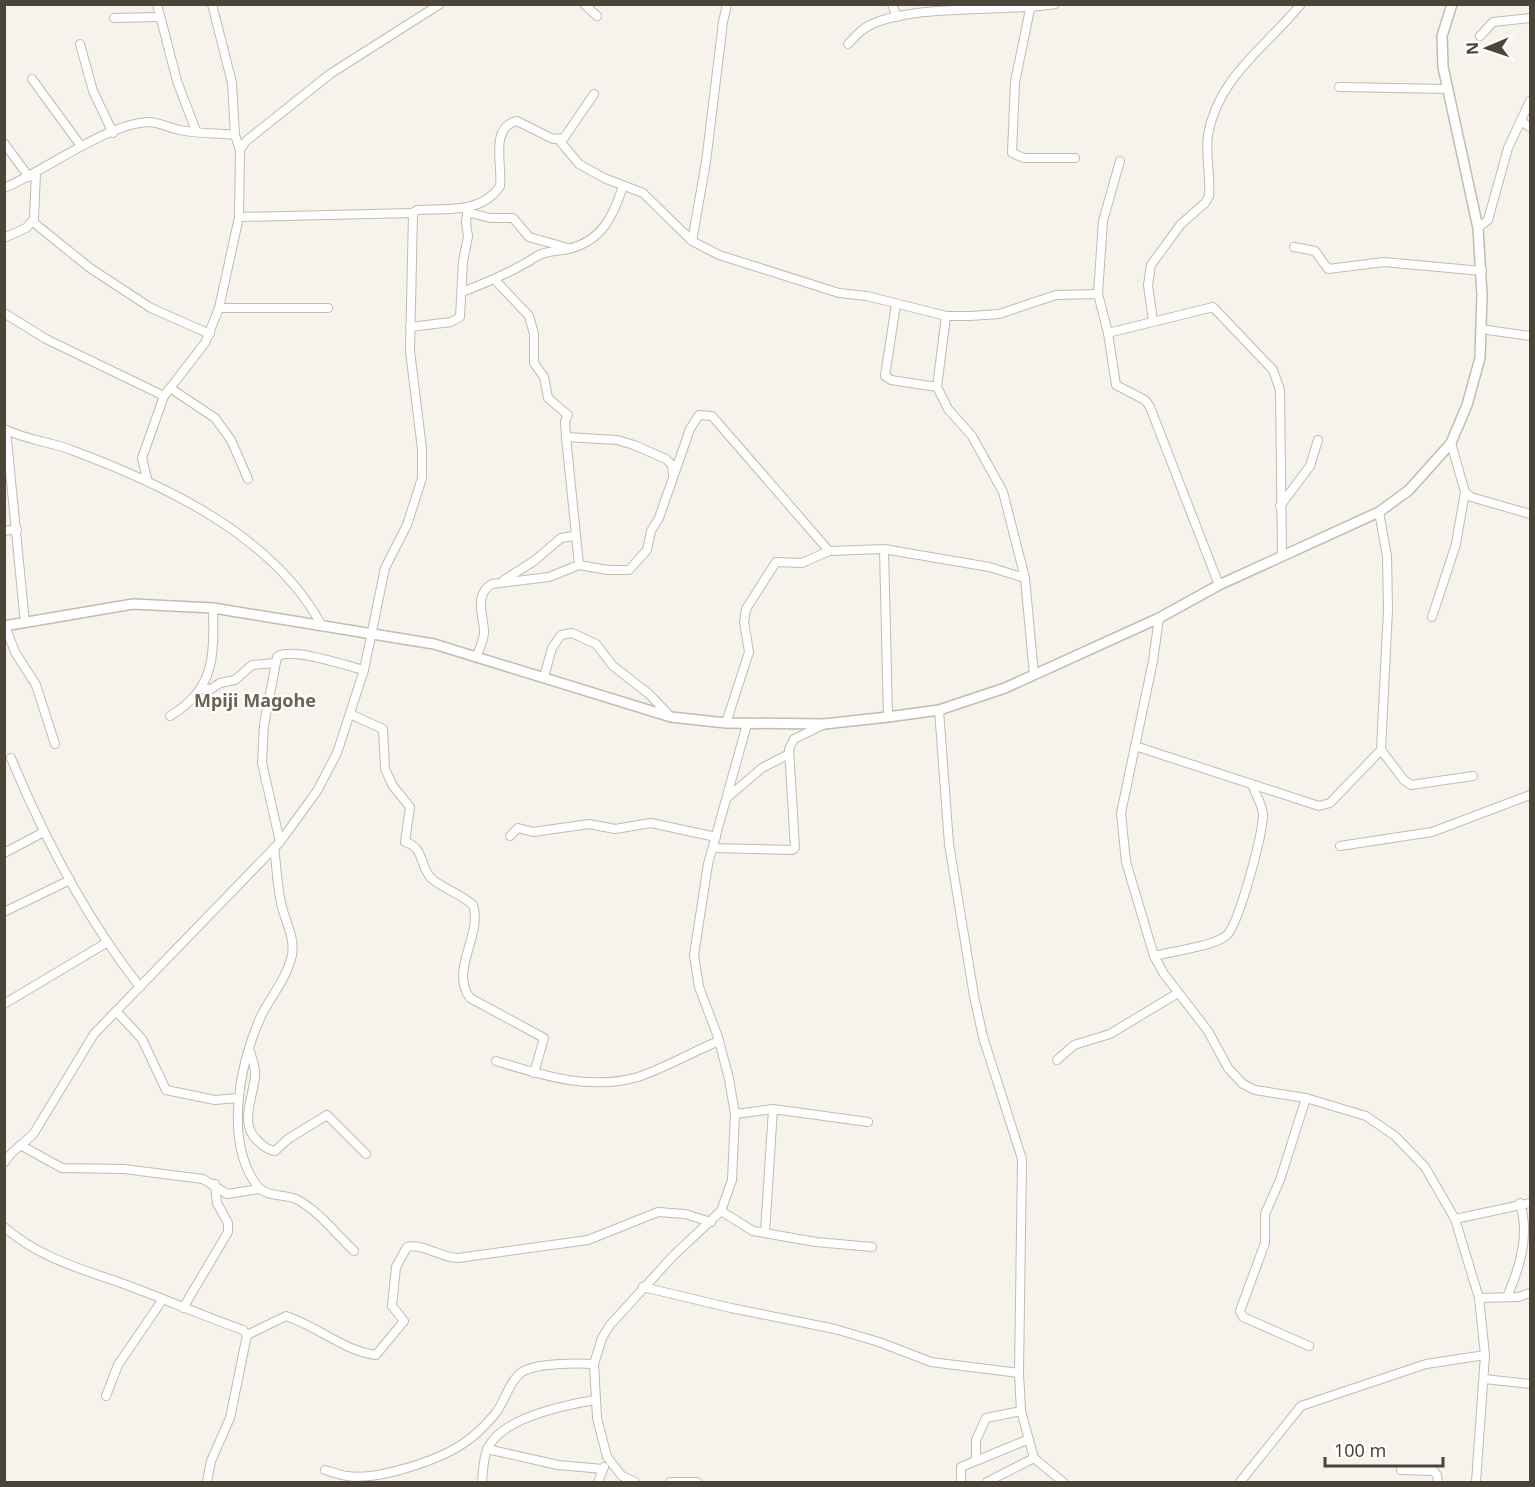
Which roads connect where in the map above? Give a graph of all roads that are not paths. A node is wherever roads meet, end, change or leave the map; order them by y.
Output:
1 (157, 4) edge
2 (212, 4) edge
3 (440, 4) edge
4 (584, 4) edge
5 (727, 4) edge
6 (892, 4) edge
7 (1055, 4) edge
8 (1301, 4) edge
9 (1452, 4) edge
10 (1005, 6) edge
11 (1030, 9) junction
12 (597, 16) dead end
13 (160, 17) junction
14 (897, 17) junction
15 (114, 18) dead end
16 (1530, 18) edge
17 (1479, 36) dead end
18 (80, 44) dead end
19 (848, 44) dead end
20 (32, 80) dead end
21 (1338, 87) dead end
22 (1448, 89) junction
23 (594, 94) dead end
24 (1530, 101) edge
25 (1520, 121) junction
26 (1530, 127) edge
27 (196, 131) junction
28 (113, 133) junction
29 (235, 135) junction
30 (559, 140) junction
31 (4, 142) edge
32 (81, 146) junction
33 (240, 150) junction
34 (1075, 158) dead end
35 (1120, 161) dead end
36 (33, 175) junction
37 (623, 186) junction
38 (4, 188) edge
39 (468, 210) junction
40 (413, 213) junction
41 (239, 217) junction
42 (33, 222) junction
43 (1478, 228) junction
44 (4, 238) edge
45 (692, 242) junction
46 (1294, 248) dead end
47 (570, 249) junction
48 (1482, 270) junction
49 (495, 280) junction
50 (462, 292) junction
51 (1098, 294) junction
52 (896, 304) junction
53 (219, 308) junction
54 (328, 308) dead end
55 (4, 313) edge
56 (945, 316) junction
57 (1153, 321) junction
58 (410, 327) junction
59 (1481, 329) junction
60 (1108, 333) junction
61 (210, 334) junction
62 (1530, 336) edge
63 (937, 387) junction
64 (170, 388) junction
65 (165, 396) junction
66 (5, 430) edge
67 (566, 437) junction
68 (1318, 440) dead end
69 (1451, 443) junction
70 (7, 464) edge
71 (673, 476) junction
72 (147, 479) junction
73 (248, 479) dead end
74 (1465, 492) junction
75 (1280, 506) junction
76 (1378, 512) junction
77 (1530, 514) edge
78 (17, 529) junction
79 (4, 531) edge
80 (574, 536) junction
81 (884, 549) junction
82 (829, 551) junction
83 (1282, 556) junction
84 (579, 565) junction
85 (1025, 578) junction
86 (503, 581) junction
87 (1219, 585) junction
88 (213, 608) junction
89 (1432, 617) dead end
90 (1159, 618) junction
91 (25, 623) junction
92 (5, 626) edge
93 (322, 626) junction
94 (373, 634) junction
95 (477, 655) junction
96 (275, 663) junction
97 (364, 670) junction
98 (1034, 675) junction
99 (544, 677) junction
100 (202, 689) junction
101 (939, 710) junction
102 (350, 714) junction
103 (170, 716) dead end
104 (671, 717) junction
105 (888, 717) junction
106 (726, 723) junction
107 (747, 724) junction
108 (824, 724) junction
109 (55, 744) dead end
110 (1135, 746) junction
111 (1381, 750) junction
112 (789, 754) junction
113 (11, 758) dead end
114 (1473, 776) dead end
115 (1253, 786) junction
116 (1530, 795) edge
117 (729, 796) junction
118 (42, 833) junction
119 (510, 836) dead end
120 (716, 837) junction
121 (277, 845) junction
122 (1340, 846) dead end
123 (713, 848) junction
124 (4, 853) edge
125 (70, 880) junction
126 (4, 912) edge
127 (106, 943) junction
128 (1154, 956) junction
129 (140, 987) junction
130 (1178, 993) junction
131 (4, 1004) edge
132 (116, 1011) junction
133 (719, 1041) junction
134 (248, 1048) junction
135 (1056, 1060) dead end
136 (496, 1061) dead end
137 (534, 1073) junction
138 (238, 1098) junction
139 (1306, 1098) junction
140 (773, 1109) junction
141 (735, 1114) junction
142 (868, 1122) dead end
143 (22, 1146) junction
144 (366, 1154) dead end
145 (4, 1163) edge
146 (215, 1184) junction
147 (259, 1189) junction
148 (1520, 1203) junction
149 (1530, 1203) edge
150 (721, 1211) junction
151 (1455, 1219) junction
152 (711, 1222) junction
153 (4, 1227) edge
154 (765, 1232) junction
155 (872, 1246) dead end
156 (354, 1251) dead end
157 (643, 1287) junction
158 (1530, 1293) edge
159 (1507, 1297) junction
160 (1479, 1298) junction
161 (163, 1299) junction
162 (183, 1308) junction
163 (247, 1335) junction
164 (1309, 1346) dead end
165 (1485, 1355) junction
166 (594, 1364) junction
167 (1019, 1372) junction
168 (1484, 1379) junction
169 (1530, 1384) edge
170 (106, 1396) dead end
171 (595, 1400) junction
172 (1021, 1411) junction
173 (1028, 1440) junction
174 (487, 1449) junction
175 (607, 1457) junction
176 (1034, 1458) junction
177 (976, 1460) junction
178 (603, 1469) junction
179 (325, 1470) dead end
180 (1401, 1470) dead end
181 (207, 1482) edge
182 (482, 1482) edge
183 (598, 1482) edge
184 (635, 1482) edge
185 (670, 1482) edge
186 (697, 1482) edge
187 (961, 1482) edge
188 (987, 1482) edge
189 (1063, 1482) edge
190 (1239, 1482) edge
191 (1438, 1482) edge
192 (1476, 1482) edge

1 - 13 street
2 - 29 street
3 - 33 street
4 - 12 street
5 - 45 street
6 - 14 street
7 - 11 street
8 - 57 street
9 - 22 street
10 - 11 street
10 - 14 street
11 - 34 street
13 - 15 street
13 - 27 street
14 - 19 street
16 - 17 street
18 - 28 street
20 - 32 street
21 - 22 street
22 - 43 street
23 - 30 street
24 - 25 street
25 - 26 street
25 - 43 street
27 - 28 street
27 - 29 street
28 - 32 street
29 - 33 street
30 - 37 street
30 - 39 street
31 - 36 street
32 - 36 street
33 - 41 street
35 - 51 street
36 - 38 street
36 - 42 street
37 - 45 street
37 - 47 street
39 - 40 street
39 - 47 street
39 - 50 street
40 - 41 street
40 - 58 street
41 - 53 street
42 - 44 street
42 - 61 street
43 - 48 street
45 - 52 street
46 - 48 street
47 - 49 street
48 - 59 street
49 - 50 street
49 - 67 street
50 - 58 street
51 - 56 street
51 - 60 street
52 - 56 street
52 - 63 street
53 - 54 street
53 - 61 street
55 - 65 street
56 - 63 street
57 - 60 street
57 - 75 street
58 - 94 street
59 - 62 street
59 - 69 street
60 - 87 street
61 - 64 street
63 - 85 street
64 - 65 street
64 - 73 street
65 - 72 street
66 - 70 street
66 - 72 street
67 - 71 street
67 - 80 street
68 - 75 street
69 - 74 street
69 - 76 street
70 - 78 street
71 - 82 street
71 - 84 street
72 - 93 street
74 - 77 street
74 - 89 street
75 - 83 street
76 - 83 street
76 - 111 street
78 - 79 street
78 - 91 street
80 - 84 street
80 - 86 street
81 - 82 street
81 - 85 street
81 - 105 street
82 - 106 street
83 - 87 street
84 - 86 street
85 - 98 street
86 - 95 street
87 - 90 street
88 - 91 street
88 - 93 street
88 - 100 street
90 - 98 street
90 - 110 street
91 - 92 street
92 - 109 street
93 - 94 street
94 - 95 street
94 - 97 street
95 - 99 street
96 - 97 street
96 - 100 street
96 - 121 street
97 - 102 street
98 - 101 street
99 - 104 street
99 - 104 street
100 - 103 street
101 - 105 street
101 - 167 street
102 - 121 street
102 - 137 street
104 - 106 street
105 - 108 street
106 - 107 street
107 - 108 street
107 - 117 street
108 - 112 street
110 - 115 street
110 - 128 street
111 - 114 street
111 - 115 street
112 - 117 street
112 - 123 street
113 - 118 street
115 - 128 street
116 - 122 street
117 - 120 street
118 - 124 street
118 - 125 street
119 - 120 street
120 - 123 street
121 - 129 street
121 - 134 street
123 - 133 street
125 - 126 street
125 - 127 street
127 - 129 street
127 - 131 street
128 - 130 street
129 - 132 street
130 - 135 street
130 - 139 street
132 - 138 street
132 - 143 street
133 - 137 street
133 - 141 street
134 - 138 street
134 - 144 street
136 - 137 street
138 - 147 street
139 - 151 street
139 - 164 street
140 - 141 street
140 - 142 street
140 - 154 street
141 - 150 street
143 - 145 street
143 - 146 street
146 - 147 street
146 - 162 street
147 - 156 street
148 - 149 street
148 - 151 street
148 - 159 street
150 - 152 street
150 - 154 street
151 - 160 street
152 - 157 street
152 - 163 street
153 - 161 street
154 - 155 street
157 - 166 street
157 - 167 street
158 - 159 street
159 - 160 street
160 - 165 street
161 - 162 street
161 - 170 street
162 - 163 street
163 - 181 street
165 - 168 street
165 - 190 street
166 - 171 street
166 - 179 street
167 - 172 street
168 - 169 street
168 - 192 street
171 - 174 street
171 - 175 street
172 - 173 street
172 - 177 street
173 - 176 street
173 - 177 street
174 - 178 street
174 - 182 street
175 - 178 street
175 - 184 street
176 - 188 street
176 - 189 street
177 - 187 street
178 - 183 street
180 - 191 street
185 - 186 street

